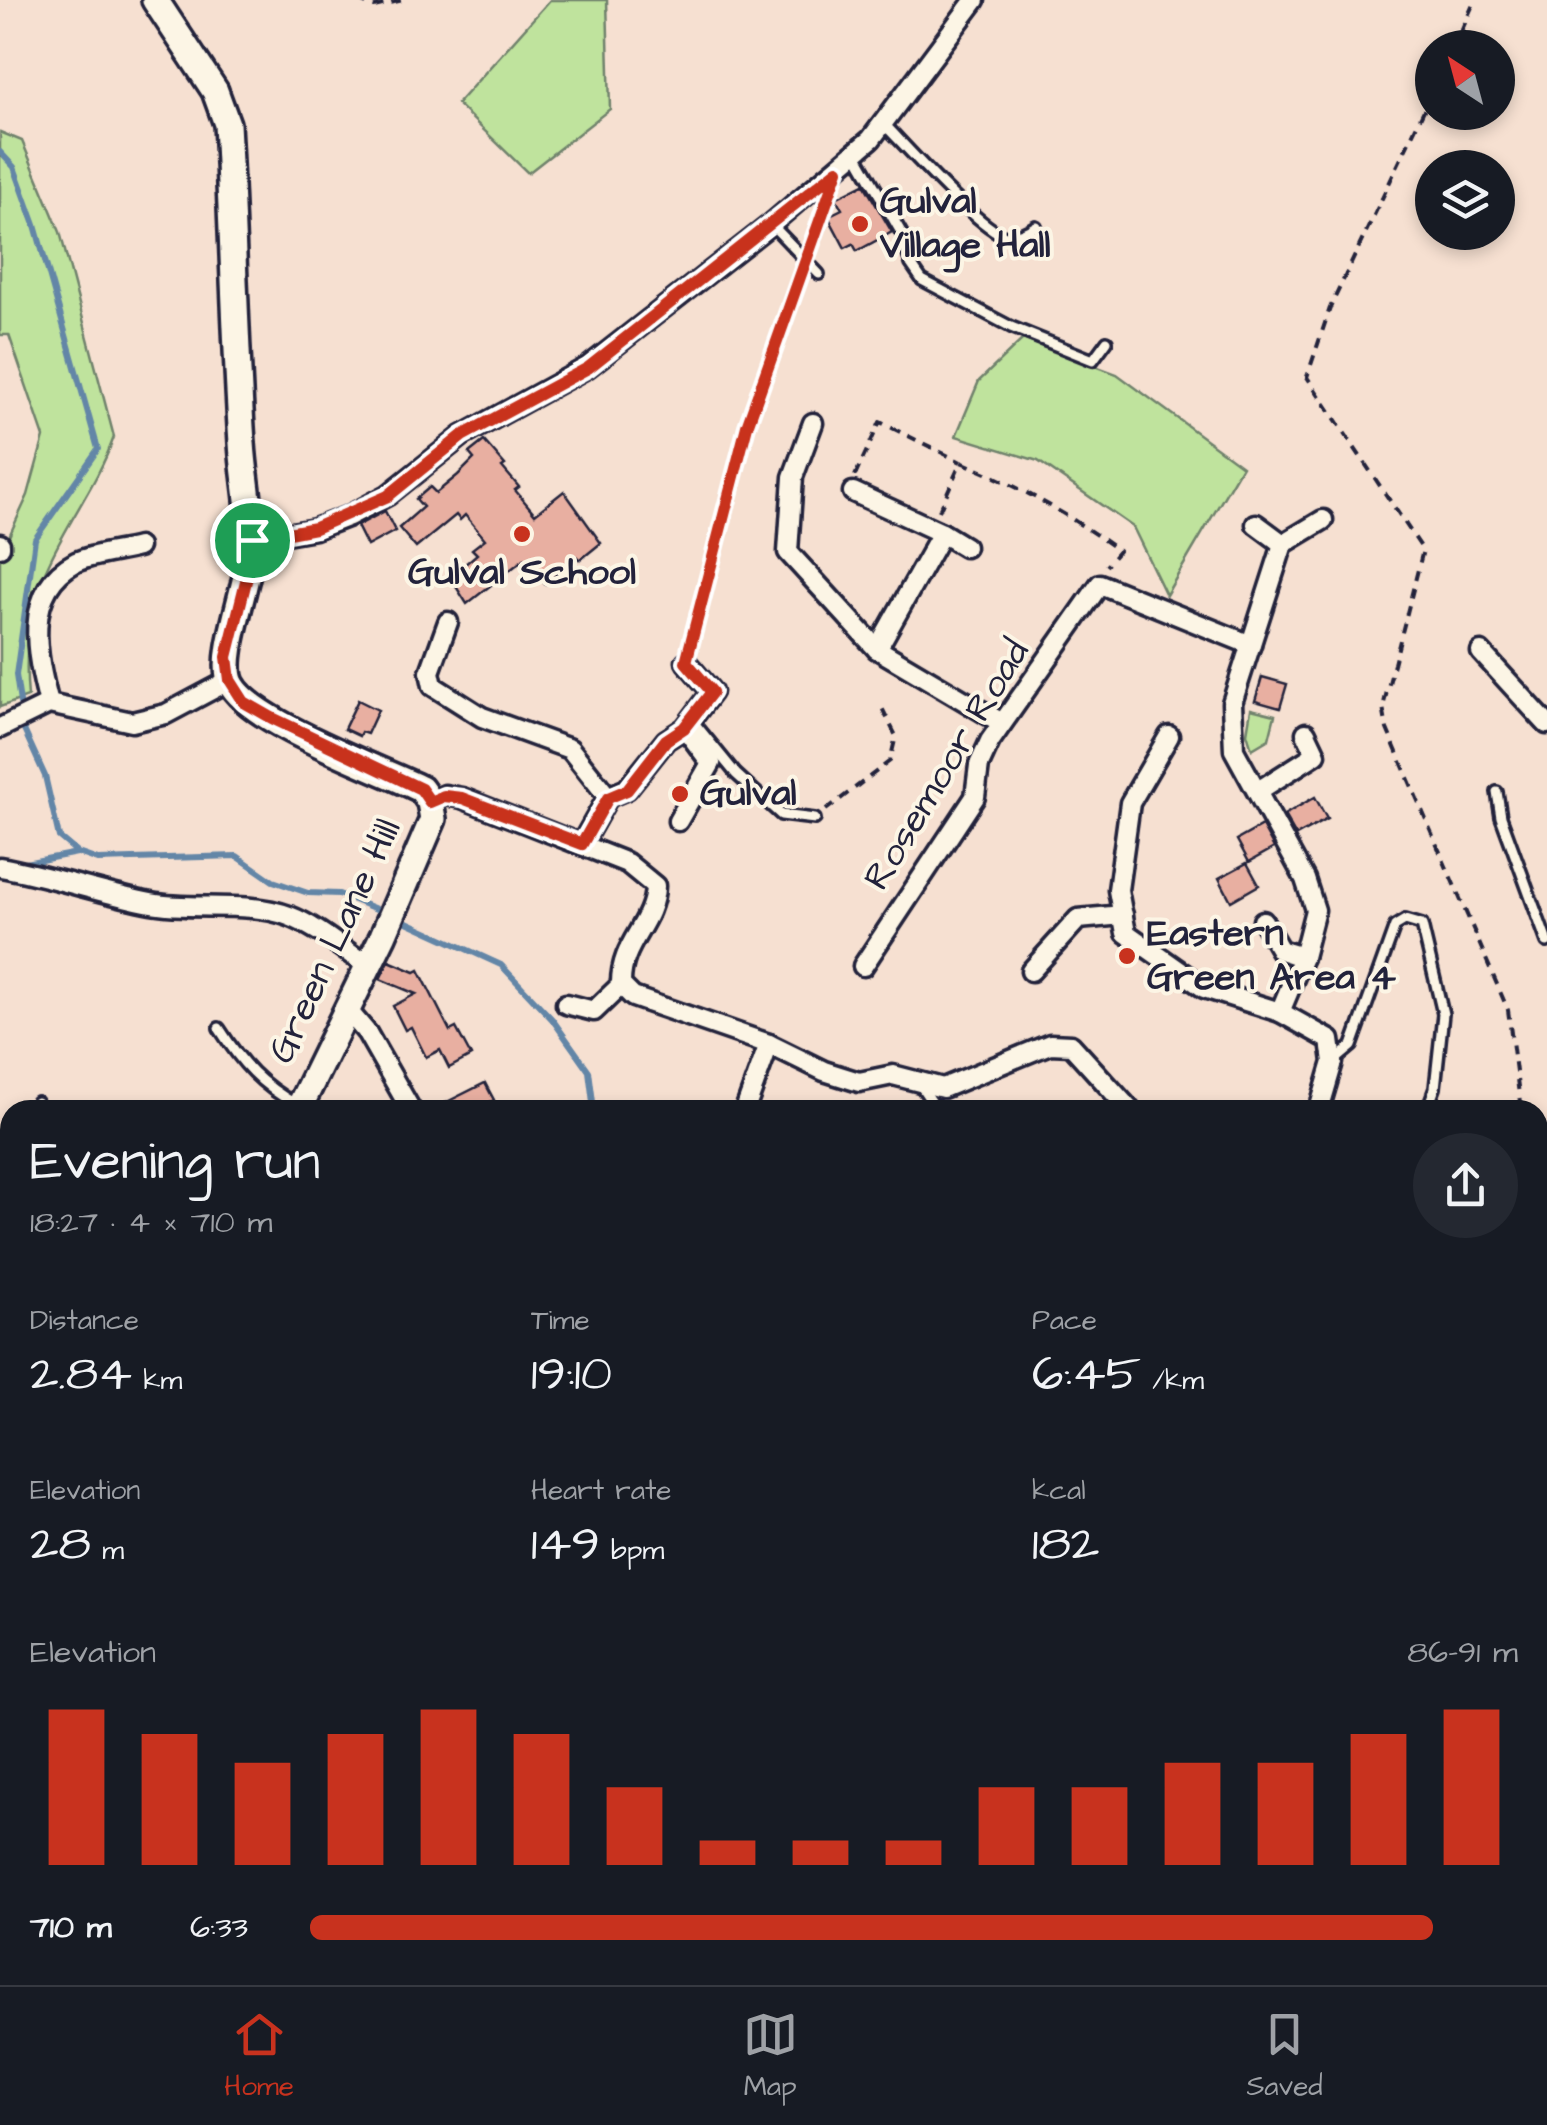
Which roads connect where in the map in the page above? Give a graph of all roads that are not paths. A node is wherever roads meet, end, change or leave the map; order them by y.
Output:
1 (155, 0) edge
2 (975, 0) edge
3 (883, 123) junction
4 (856, 154) junction
5 (771, 224) junction
6 (1036, 226) dead end
7 (818, 274) dead end
8 (1107, 341) dead end
9 (813, 422) dead end
10 (855, 493) road end
11 (1324, 520) dead end
12 (1256, 524) dead end
13 (937, 531) junction
14 (252, 540) junction
15 (1284, 544) junction
16 (138, 547) dead end
17 (965, 547) dead end
18 (448, 622) dead end
19 (1250, 645) junction
20 (877, 649) junction
21 (1481, 652) dead end
22 (686, 662) road end
23 (230, 680) junction
24 (45, 706) junction
25 (1002, 723) junction
26 (688, 724) junction
27 (1547, 724) edge
28 (6, 725) edge
29 (1306, 733) dead end
30 (1169, 736) dead end
31 (1258, 791) junction
32 (1497, 792) dead end
33 (608, 798) junction
34 (430, 802) junction
35 (815, 819) road end
36 (678, 821) dead end
37 (582, 844) junction
38 (0, 868) edge
39 (1123, 915) junction
40 (1263, 920) dead end
41 (1547, 942) edge
42 (1303, 958) junction
43 (368, 966) junction
44 (863, 966) dead end
45 (1031, 972) dead end
46 (621, 985) junction
47 (566, 1004) dead end
48 (345, 1007) junction
49 (1280, 1012) junction
50 (219, 1028) dead end
51 (769, 1044) junction
52 (1333, 1062) junction
53 (917, 1079) junction
54 (286, 1100) edge
55 (302, 1100) edge
56 (405, 1100) edge
57 (749, 1100) edge
58 (931, 1100) edge
59 (1121, 1100) edge
60 (1322, 1100) edge
61 (1430, 1100) edge

1 - 14 main road
2 - 3 street
3 - 4 street
3 - 6 lane
4 - 5 street
4 - 8 lane
5 - 7 lane
5 - 14 street
9 - 20 street
10 - 13 street
11 - 15 street
12 - 15 street
13 - 17 street
13 - 20 street
14 - 23 main road
15 - 19 street
16 - 24 street
18 - 33 street
19 - 25 street, Rosemoor Road
19 - 31 street
20 - 25 street
21 - 27 street
22 - 26 street
23 - 24 street
23 - 34 main road
24 - 28 street
25 - 44 street, Rosemoor Road
26 - 33 street
26 - 35 lane
26 - 36 street
29 - 31 street
30 - 39 street
31 - 42 street
32 - 41 lane
33 - 37 street
34 - 37 street
34 - 43 main road, Green Lane Hill
37 - 46 street
38 - 43 street
39 - 45 street
39 - 49 street
40 - 42 street
42 - 49 street
43 - 48 main road, Green Lane Hill
46 - 47 street
46 - 51 street
48 - 55 main road, Green Lane Hill
48 - 56 street
49 - 52 street
50 - 54 lane
51 - 53 street
51 - 57 street
52 - 60 street
52 - 61 lane
53 - 58 lane
53 - 59 street

